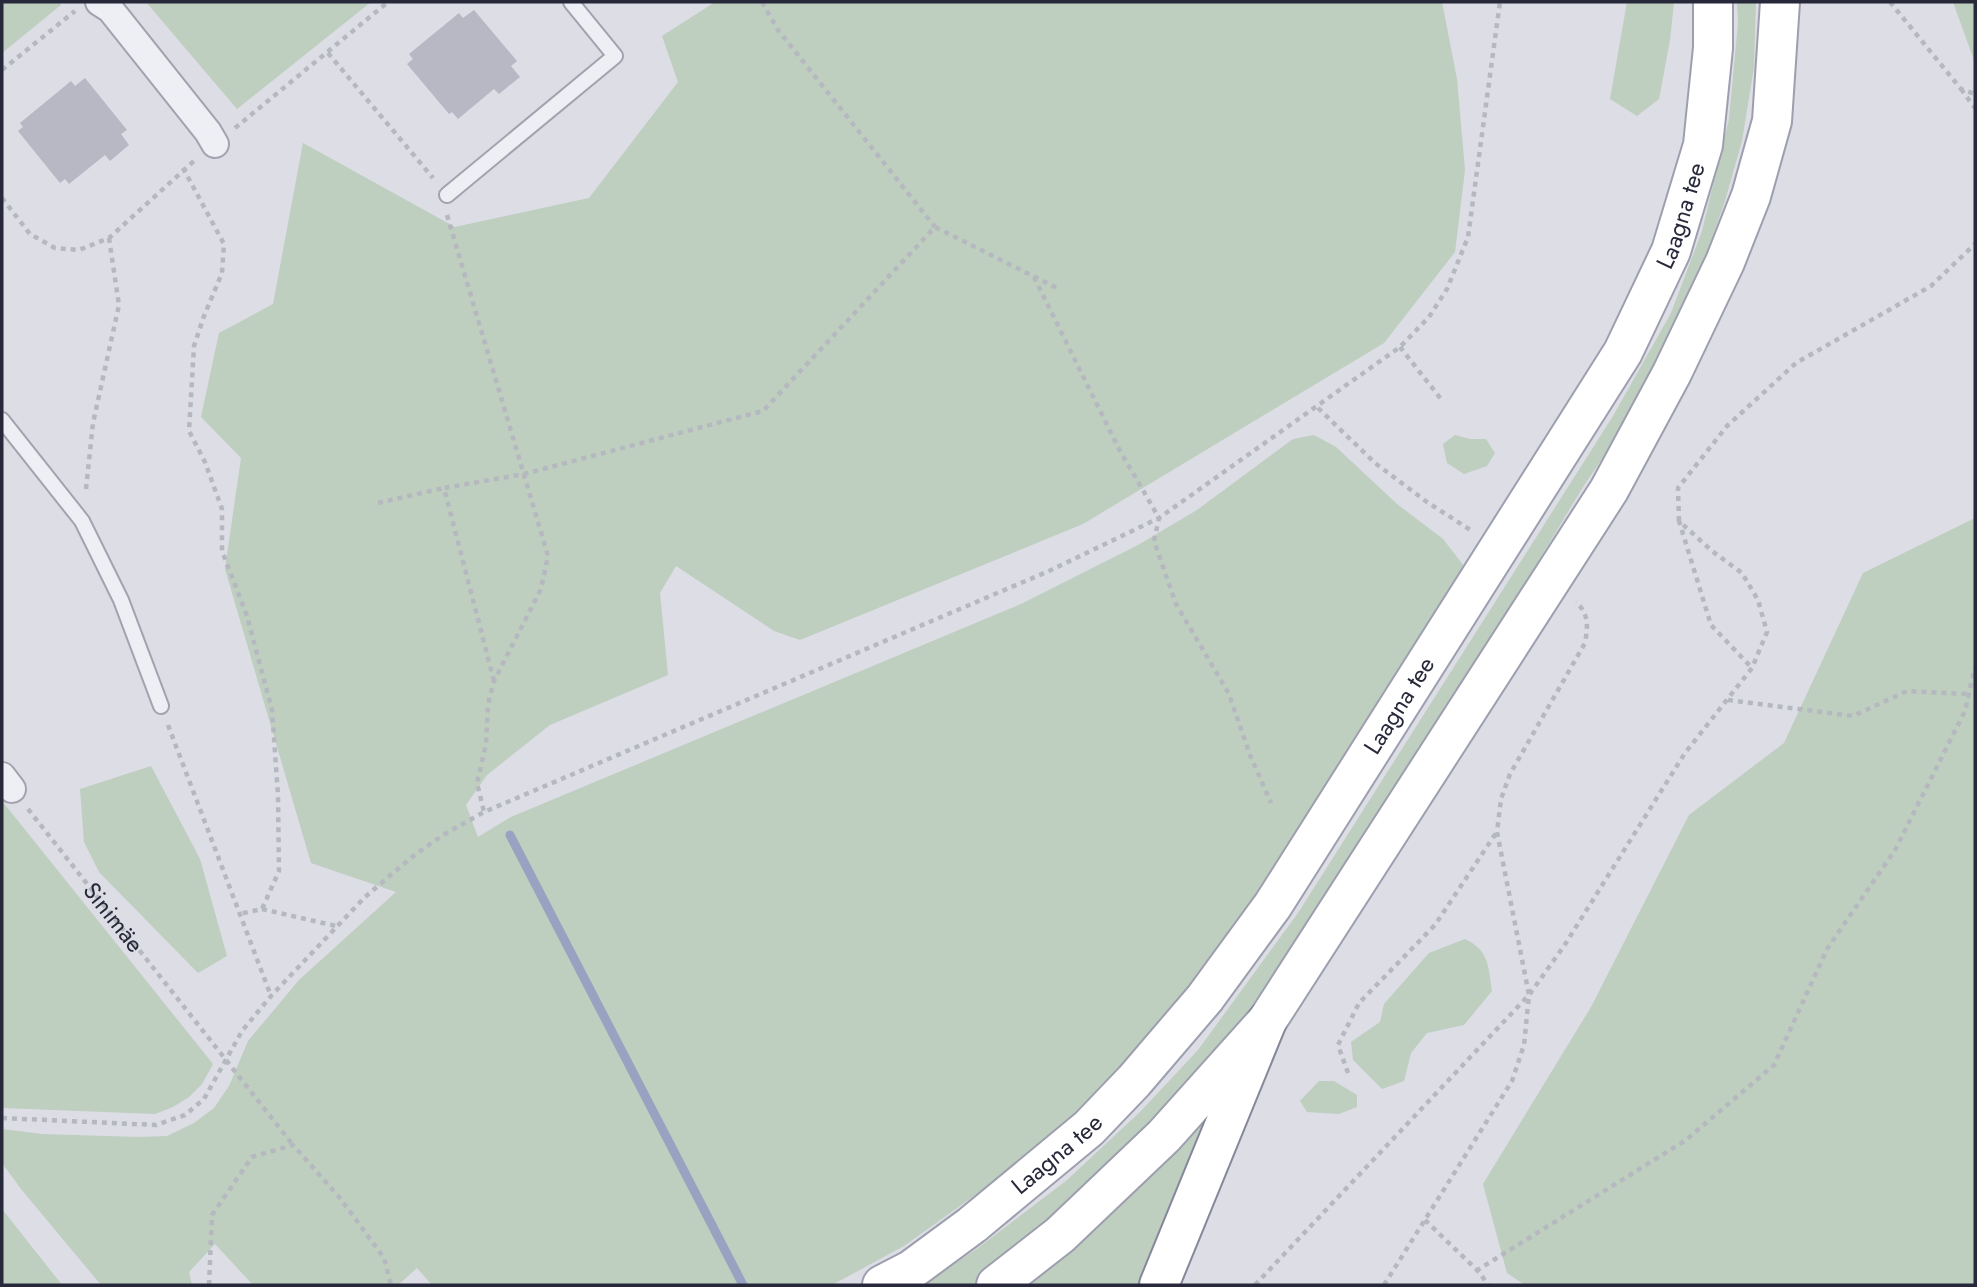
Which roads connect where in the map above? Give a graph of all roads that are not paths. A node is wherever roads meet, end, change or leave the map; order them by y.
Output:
1 (572, 2) edge
2 (1713, 2) edge
3 (1780, 2) edge
4 (88, 6) edge
5 (215, 144) dead end
6 (442, 189) road end
7 (2, 420) edge
8 (162, 706) road end
9 (1267, 1021) junction
10 (882, 1285) edge
11 (996, 1285) edge
12 (1159, 1285) edge

1 - 6 lane
2 - 10 main road, Laagna tee
3 - 9 main road
4 - 5 street
7 - 8 lane
9 - 11 main road
9 - 12 main road

